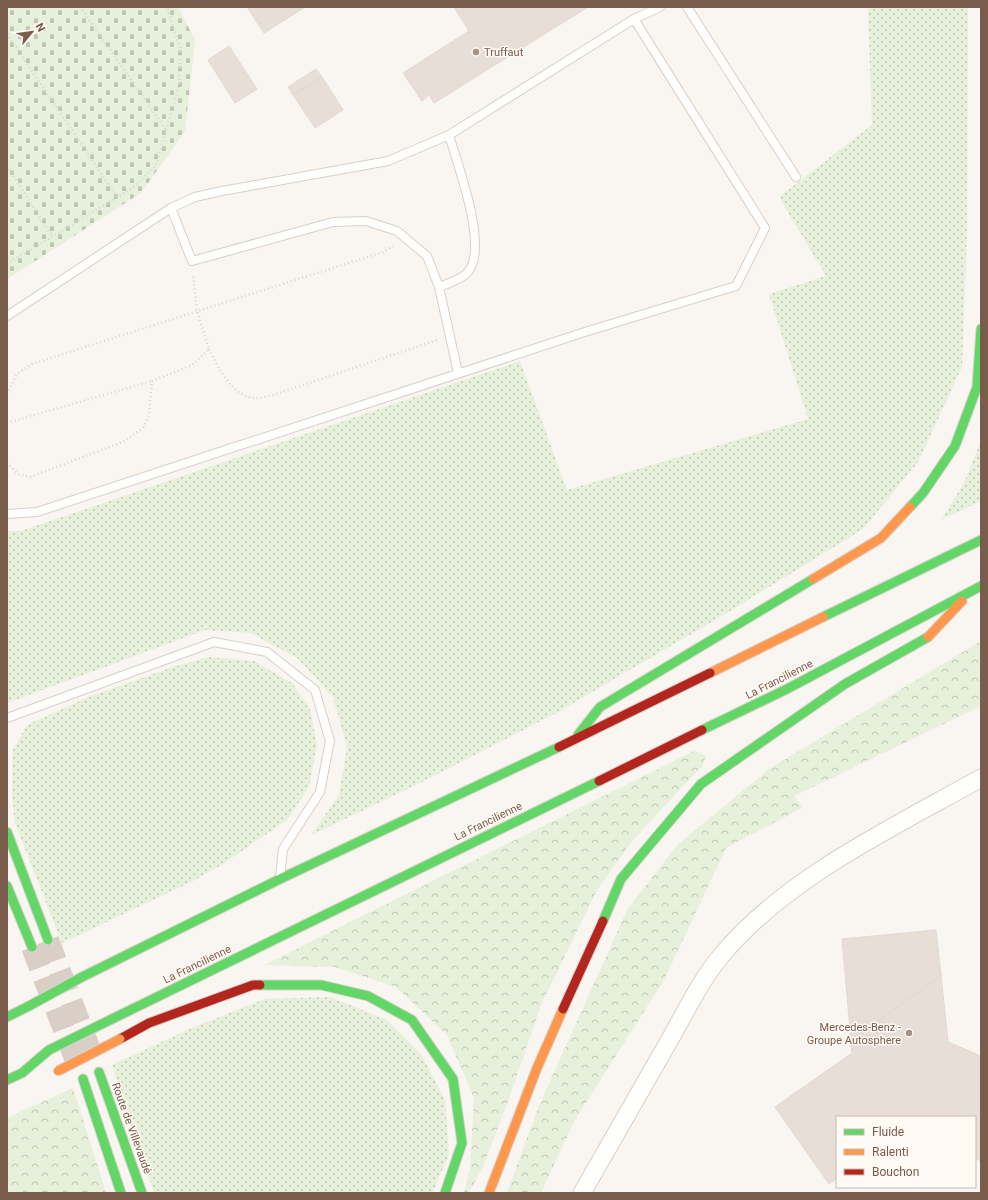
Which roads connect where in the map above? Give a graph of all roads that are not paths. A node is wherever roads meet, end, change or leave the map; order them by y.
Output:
1 (660, 7) edge
2 (687, 7) edge
3 (634, 19) junction
4 (449, 136) junction
5 (796, 177) dead end
6 (171, 208) junction
7 (438, 287) junction
8 (7, 316) edge
9 (981, 329) edge
10 (458, 373) junction
11 (7, 514) edge
12 (981, 540) edge
13 (981, 586) edge
14 (971, 590) junction
15 (7, 718) edge
16 (575, 739) junction
17 (981, 778) edge
18 (7, 832) edge
19 (280, 879) junction
20 (7, 886) edge
21 (48, 940) tunnel mouth
22 (32, 947) tunnel mouth
23 (7, 1017) edge
24 (54, 1071) dead end
25 (37, 1072) dead end
26 (98, 1072) dead end
27 (22, 1073) junction
28 (83, 1079) dead end
29 (7, 1080) edge
30 (121, 1193) edge
31 (142, 1193) edge
32 (445, 1193) edge
33 (489, 1193) edge
34 (582, 1193) edge

1 - 3 lane
2 - 5 lane
3 - 4 lane
3 - 10 lane
4 - 6 lane
4 - 7 lane
6 - 7 lane
6 - 8 lane
7 - 10 lane
9 - 16 main road
10 - 11 lane
12 - 16 main road
13 - 14 main road, La Francilienne
14 - 27 main road, La Francilienne, bridge
14 - 33 main road
15 - 19 lane
16 - 19 main road
17 - 34 street
18 - 21 main road
19 - 23 main road, bridge
20 - 22 main road
24 - 32 main road, bridge
25 - 27 main road
26 - 31 main road, Route de Villevaudé
27 - 29 main road, La Francilienne
28 - 30 main road

